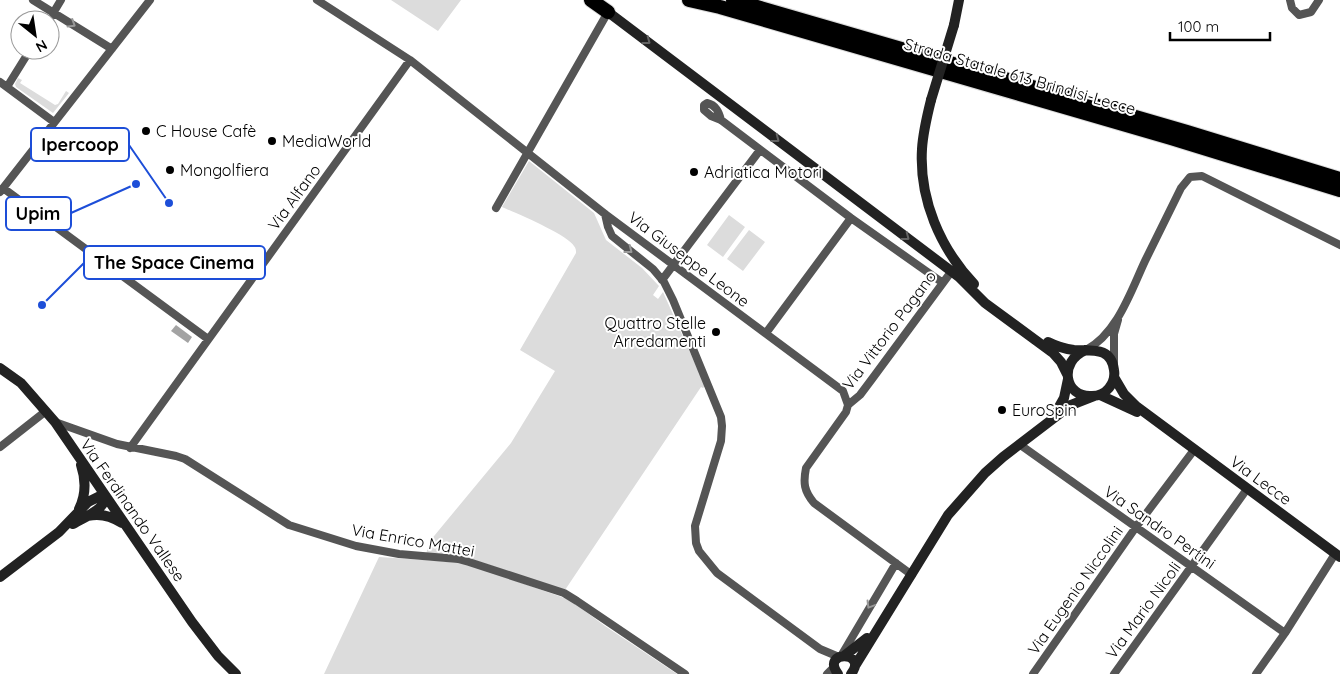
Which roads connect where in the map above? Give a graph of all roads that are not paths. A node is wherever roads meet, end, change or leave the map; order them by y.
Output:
1 (32, 0) edge
2 (150, 0) edge
3 (317, 0) edge
4 (590, 0) edge
5 (689, 0) edge
6 (733, 0) edge
7 (959, 0) edge
8 (1290, 0) edge
9 (1319, 0) edge
10 (44, 10) edge
11 (608, 12) junction
12 (60, 21) edge
13 (112, 49) junction
14 (24, 60) edge
15 (410, 60) junction
16 (0, 82) edge
17 (7, 87) junction
18 (721, 120) dead end
19 (54, 122) junction
20 (760, 150) junction
21 (528, 153) junction
22 (1340, 179) edge
23 (2, 190) edge
24 (1340, 190) edge
25 (496, 208) dead end
26 (605, 214) junction
27 (851, 218) junction
28 (1340, 245) edge
29 (674, 265) junction
30 (952, 272) junction
31 (662, 280) junction
32 (943, 283) junction
33 (1120, 313) junction
34 (766, 333) junction
35 (208, 339) junction
36 (1048, 342) junction
37 (1086, 350) junction
38 (0, 368) edge
39 (1114, 373) junction
40 (1068, 374) junction
41 (1097, 396) junction
42 (848, 405) junction
43 (46, 411) junction
44 (55, 422) junction
45 (1042, 426) junction
46 (1164, 428) junction
47 (1019, 444) junction
48 (0, 447) edge
49 (130, 448) junction
50 (1194, 450) junction
51 (78, 457) junction
52 (1247, 489) junction
53 (106, 497) junction
54 (79, 517) junction
55 (1136, 527) junction
56 (128, 528) junction
57 (1338, 555) edge
58 (896, 563) junction
59 (1192, 566) junction
60 (912, 575) junction
61 (0, 577) edge
62 (880, 625) junction
63 (1285, 633) junction
64 (836, 666) edge
65 (853, 670) edge
66 (236, 674) edge
67 (685, 674) edge
68 (1033, 674) edge
69 (1114, 674) edge
70 (1256, 674) edge

1 - 10 street
2 - 13 street
3 - 15 street, Via Giuseppe Leone
4 - 11 highway
5 - 24 highway, Strada Statale 613 Brindisi-Lecce
6 - 22 highway, Strada Statale 613 Brindisi-Lecce
7 - 36 street, bridge
8 - 9 street
11 - 21 street
11 -> 30 street
12 -> 13 street
13 - 19 street
14 - 17 street
15 - 21 street, Via Giuseppe Leone
15 - 35 street, Via Alfano
16 - 17 street
17 - 19 street
18 - 20 street
19 - 23 street
20 - 27 street
20 - 29 street
21 - 25 street
21 - 26 street, Via Giuseppe Leone
23 - 35 street
26 - 29 street, Via Giuseppe Leone
26 -> 31 street
27 - 32 street
27 - 34 street
28 - 33 street
29 - 31 street
29 - 34 street, Via Giuseppe Leone
30 - 32 street, Via Vittorio Pagano
30 - 40 street
31 - 64 street
32 - 42 street, Via Vittorio Pagano
33 - 37 street
33 - 39 street
34 - 42 street, Via Giuseppe Leone
35 - 49 street, Via Alfano
36 - 37 street
36 - 40 street
37 - 39 street
37 - 40 street
38 - 43 street, Via Ferdinando Vallese
39 - 41 street
39 - 46 street, Via Lecce
40 - 41 street
40 - 45 street
41 - 45 street
41 - 46 street, Via Lecce
42 - 58 street
43 - 44 street, Via Ferdinando Vallese
43 - 48 street
44 - 49 street, Via Enrico Mattei
44 - 51 street, Via Ferdinando Vallese
45 - 47 street
46 - 50 street, Via Lecce
47 - 55 street, Via Sandro Pertini
47 - 60 street
49 - 67 street, Via Enrico Mattei
50 - 52 street, Via Lecce
50 - 55 street, Via Eugenio Niccolini
51 - 53 street, Via Ferdinando Vallese
51 - 54 street
52 - 57 street, Via Lecce
52 - 59 street, Via Mario Nicoli
53 - 54 street
53 - 56 street, Via Ferdinando Vallese
54 - 56 street
54 - 61 street
55 - 59 street, Via Sandro Pertini
55 - 68 street, Via Eugenio Niccolini
56 - 66 street, Via Ferdinando Vallese
57 - 63 street
58 - 60 street
58 -> 64 street
59 - 63 street, Via Sandro Pertini
59 - 69 street, Via Mario Nicoli
60 - 62 street
62 - 64 street
62 - 65 street
63 - 70 street
64 - 65 street

